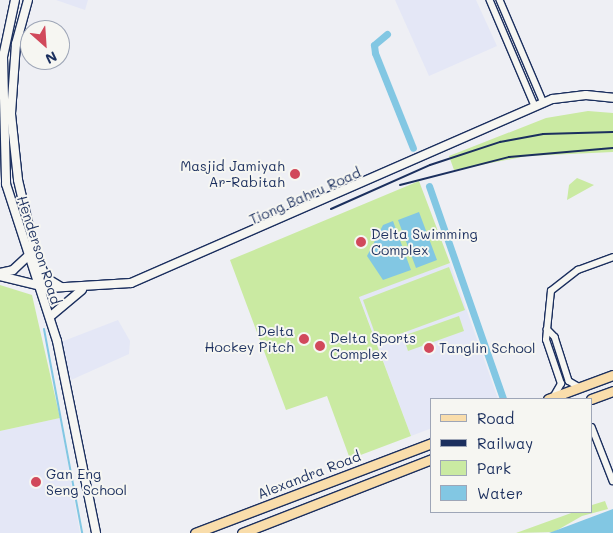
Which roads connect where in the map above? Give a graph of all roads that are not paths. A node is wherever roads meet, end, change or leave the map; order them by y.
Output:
1 (15, 0) edge
2 (28, 0) edge
3 (490, 0) edge
4 (500, 0) edge
5 (8, 30) junction
6 (0, 37) edge
7 (2, 54) edge
8 (613, 98) edge
9 (544, 103) junction
10 (536, 106) junction
11 (28, 231) junction
12 (28, 256) junction
13 (613, 257) edge
14 (0, 275) edge
15 (40, 286) junction
16 (62, 287) junction
17 (86, 288) junction
18 (52, 315) junction
19 (53, 328) junction
20 (547, 329) junction
21 (613, 376) edge
22 (582, 387) junction
23 (613, 391) edge
24 (550, 398) edge
25 (593, 398) edge
26 (593, 430) edge
27 (430, 444) edge
28 (430, 460) edge
29 (613, 481) edge
30 (96, 533) edge
31 (195, 533) edge
32 (242, 533) edge

1 - 5 main road, Henderson Road
2 - 11 main road, Henderson Road
3 - 10 street
4 - 9 street
5 - 6 street
5 - 7 main road, Henderson Road
7 - 12 main road, Henderson Road
8 - 9 main road, Tiong Bahru Road
9 - 10 main road, Tiong Bahru Road
10 - 17 main road, Tiong Bahru Road
11 - 15 main road, Henderson Road
11 - 16 main road
12 - 14 main road
12 - 15 main road, Henderson Road
13 - 20 street
14 - 15 main road, Tiong Bahru Road
15 - 16 main road, Tiong Bahru Road
15 - 18 main road, Henderson Road
15 - 19 main road, Henderson Road
16 - 17 main road, Tiong Bahru Road
17 - 18 main road
18 - 19 main road, Henderson Road
19 - 30 main road, Henderson Road
20 - 22 street
20 - 24 street
21 - 22 main road
22 - 24 main road
23 - 25 main road
26 - 29 street
27 - 31 main road, Alexandra Road
28 - 32 main road, Alexandra Road

